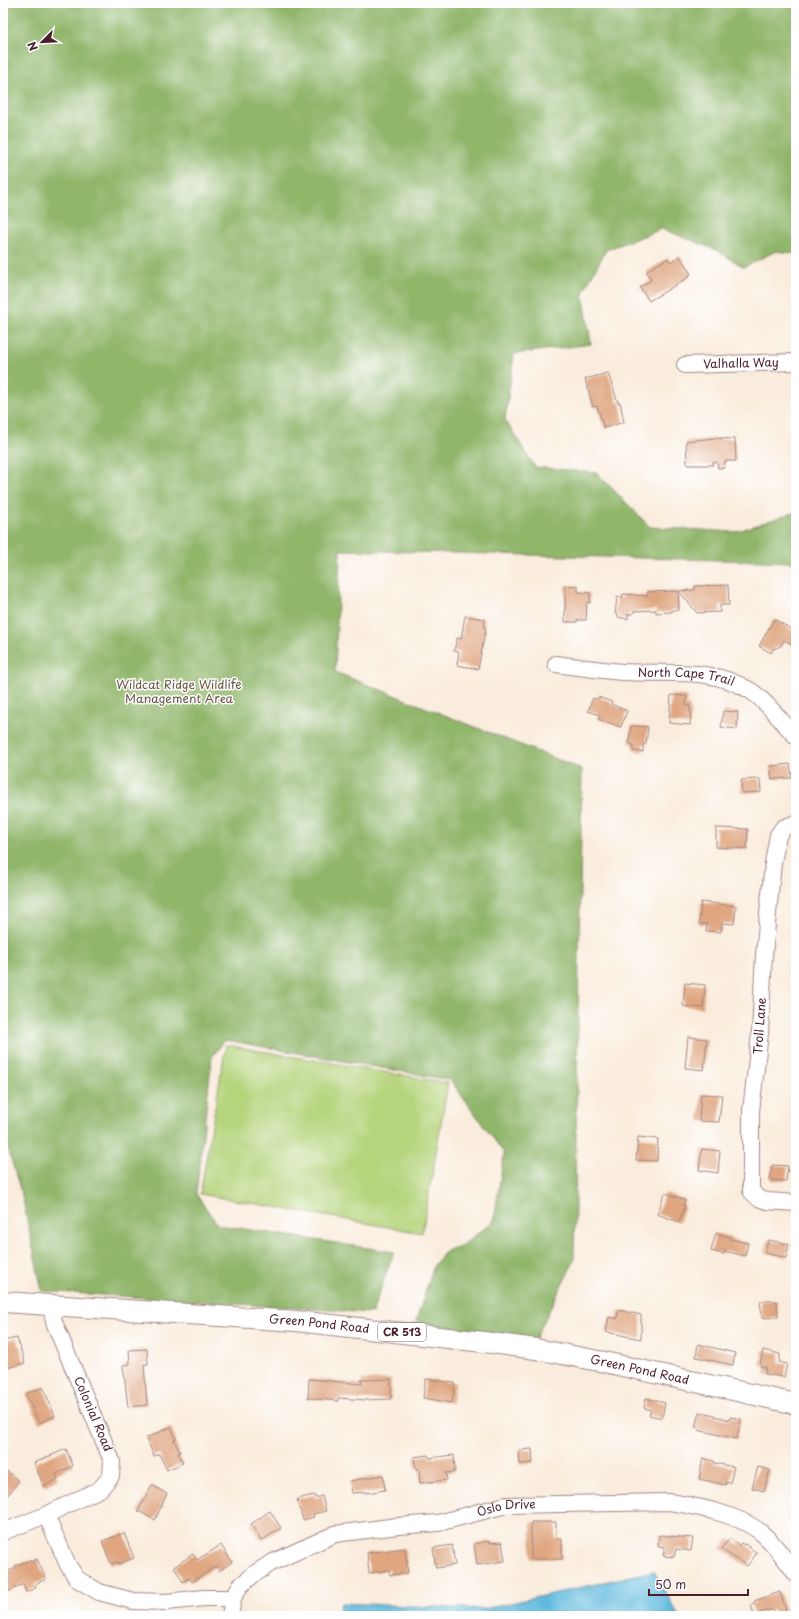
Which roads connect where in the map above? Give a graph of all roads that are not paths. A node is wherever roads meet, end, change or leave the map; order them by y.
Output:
1 (796, 362) edge
2 (685, 365) dead end
3 (556, 664) dead end
4 (796, 736) edge
5 (796, 824) edge
6 (796, 1203) edge
7 (3, 1302) edge
8 (50, 1304) junction
9 (796, 1404) edge
10 (46, 1515) junction
11 (3, 1532) edge
12 (789, 1554) edge
13 (796, 1574) edge
14 (233, 1598) junction
15 (230, 1616) edge

1 - 2 street, Valhalla Way
3 - 4 street, North Cape Trail
5 - 6 street, Troll Lane
7 - 8 main road, Green Pond Road / CR 513
8 - 9 main road, Green Pond Road / CR 513
8 - 10 street, Colonial Road
10 - 11 street, Colonial Road
10 - 14 street
12 - 13 street, Oslo Drive
12 - 14 street, Oslo Drive
14 - 15 street, Oslo Drive

